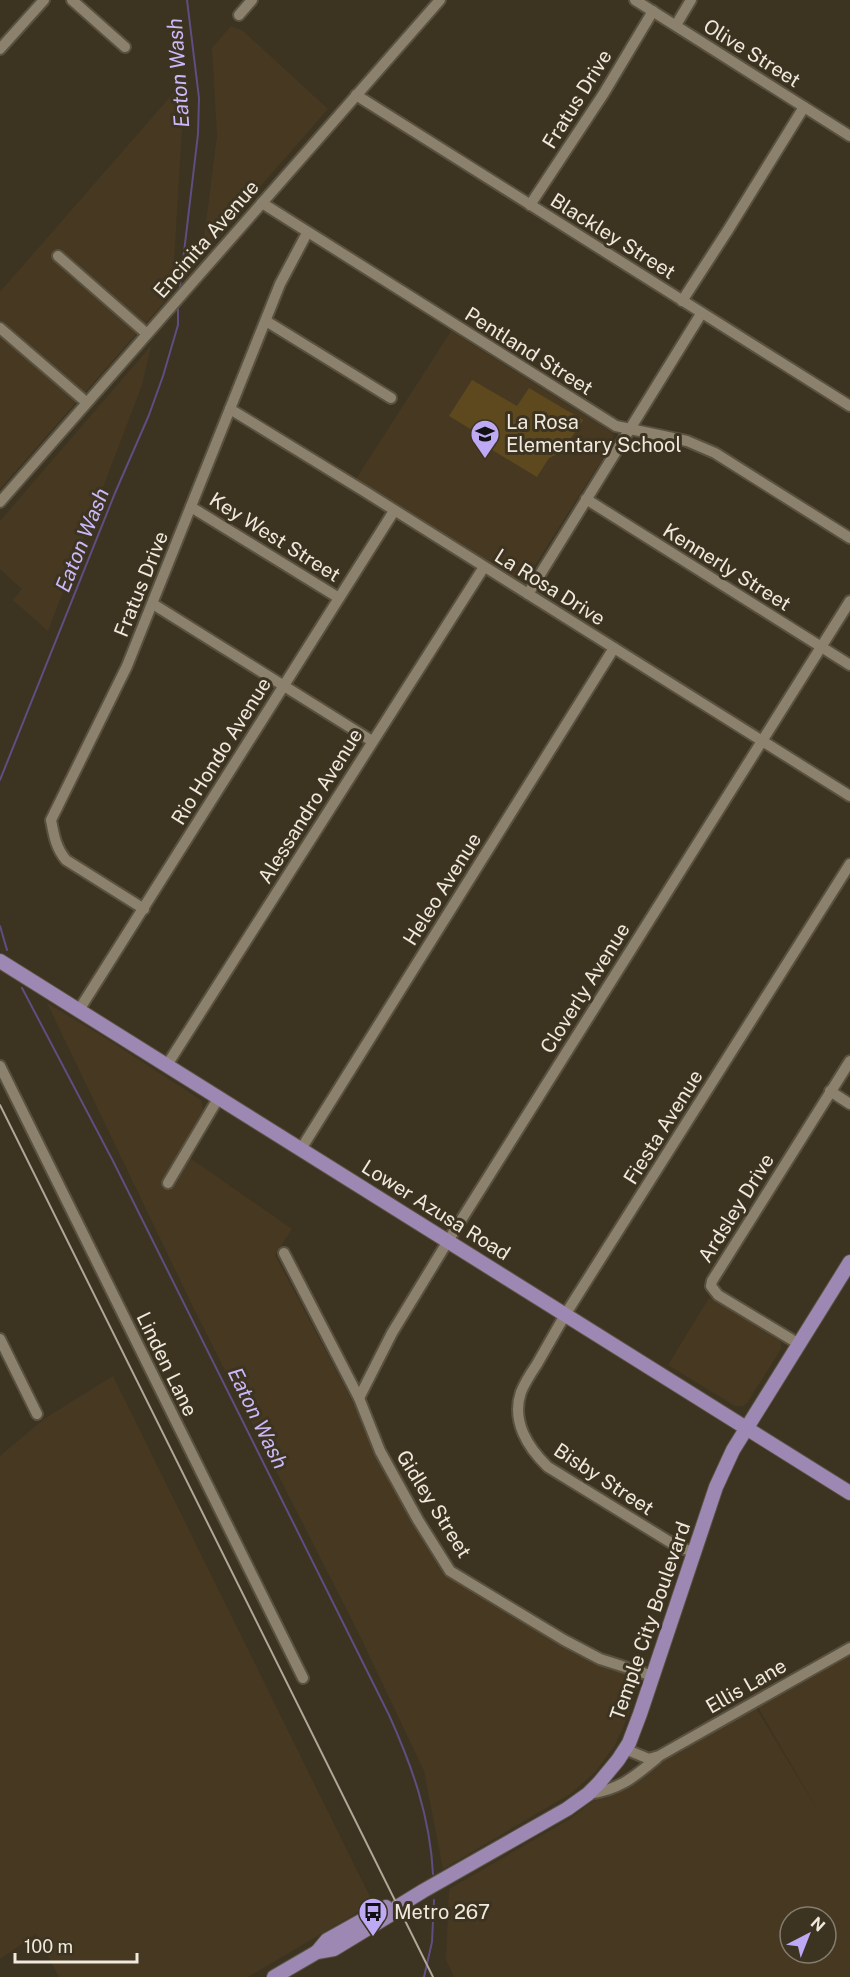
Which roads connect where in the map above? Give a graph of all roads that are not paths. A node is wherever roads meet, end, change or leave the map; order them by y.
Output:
1 (44, 0) edge
2 (72, 0) edge
3 (252, 0) edge
4 (440, 0) edge
5 (635, 0) edge
6 (691, 0) edge
7 (653, 11) junction
8 (239, 15) dead end
9 (675, 25) junction
10 (125, 47) dead end
11 (0, 49) edge
12 (356, 95) junction
13 (804, 107) junction
14 (850, 136) edge
15 (262, 203) junction
16 (530, 205) junction
17 (307, 232) junction
18 (58, 256) dead end
19 (682, 301) junction
20 (701, 314) junction
21 (266, 321) junction
22 (0, 328) edge
23 (146, 333) junction
24 (391, 398) dead end
25 (86, 402) junction
26 (850, 406) edge
27 (230, 410) junction
28 (629, 430) junction
29 (586, 498) junction
30 (0, 502) edge
31 (192, 507) junction
32 (394, 511) junction
33 (850, 538) edge
34 (484, 567) junction
35 (528, 594) junction
36 (339, 598) junction
37 (850, 602) edge
38 (153, 604) junction
39 (821, 647) junction
40 (614, 648) junction
41 (850, 665) edge
42 (284, 686) junction
43 (372, 741) junction
44 (763, 741) junction
45 (850, 796) edge
46 (850, 864) edge
47 (144, 909) junction
48 (0, 961) edge
49 (79, 1010) junction
50 (850, 1060) edge
51 (167, 1065) junction
52 (0, 1066) edge
53 (830, 1091) junction
54 (219, 1097) junction
55 (850, 1104) edge
56 (301, 1149) junction
57 (168, 1183) dead end
58 (447, 1241) junction
59 (284, 1253) dead end
60 (850, 1262) edge
61 (566, 1315) junction
62 (0, 1339) edge
63 (799, 1344) junction
64 (359, 1398) junction
65 (37, 1414) dead end
66 (518, 1414) joint
67 (747, 1428) junction
68 (850, 1493) edge
69 (694, 1552) junction
70 (850, 1648) edge
71 (653, 1676) junction
72 (303, 1677) dead end
73 (625, 1749) junction
74 (659, 1756) junction
75 (588, 1794) junction
76 (274, 1977) edge

1 - 11 street
2 - 10 street
3 - 8 street
4 - 12 street, Encinita Avenue
5 - 7 street, Olive Street
6 - 9 street
7 - 9 street, Olive Street
7 - 16 street, Fratus Drive
9 - 13 street, Olive Street
12 - 15 street, Encinita Avenue
12 - 16 street, Blackley Street
13 - 14 street, Olive Street
13 - 19 street
15 - 17 street, Pentland Street
15 - 23 street, Encinita Avenue
16 - 19 street, Blackley Street
17 - 21 street, Fratus Drive
17 - 28 street, Pentland Street
18 - 23 street
19 - 20 street, Blackley Street
20 - 26 street, Blackley Street
20 - 28 street
21 - 24 street
21 - 27 street, Fratus Drive
22 - 25 street
23 - 25 street, Encinita Avenue
25 - 30 street, Encinita Avenue
27 - 31 street, Fratus Drive
27 - 32 street, La Rosa Drive
28 - 29 street
28 - 33 street, Pentland Street
29 - 35 street
29 - 39 street, Kennerly Street
31 - 36 street, Key West Street
31 - 38 street, Fratus Drive
32 - 34 street, La Rosa Drive
32 - 36 street, Rio Hondo Avenue
34 - 35 street, La Rosa Drive
34 - 43 street, Alessandro Avenue
35 - 40 street, La Rosa Drive
36 - 42 street, Rio Hondo Avenue
37 - 39 street, Cloverly Avenue
38 - 42 street
38 - 47 street, Fratus Drive
39 - 41 street, Kennerly Street
39 - 44 street, Cloverly Avenue
40 - 44 street, La Rosa Drive
40 - 56 street, Heleo Avenue
42 - 43 street
42 - 47 street, Rio Hondo Avenue
43 - 51 street, Alessandro Avenue
44 - 45 street, La Rosa Drive
44 - 58 street, Cloverly Avenue
46 - 61 street, Fiesta Avenue
47 - 49 street, Rio Hondo Avenue
48 - 49 main road, Lower Azusa Road
49 - 51 main road, Lower Azusa Road
50 - 53 street, Ardsley Drive
51 - 54 main road, Lower Azusa Road
52 - 72 street, Linden Lane
53 - 55 street
53 - 63 street, Ardsley Drive
54 - 56 main road, Lower Azusa Road
54 - 57 street
56 - 58 main road, Lower Azusa Road
58 - 61 main road, Lower Azusa Road
58 - 64 street, Cloverly Avenue
59 - 64 street, Gidley Street
60 - 63 main road, Temple City Boulevard
61 - 66 street, Fiesta Avenue
61 - 67 main road, Lower Azusa Road
62 - 65 street
63 - 67 main road, Temple City Boulevard
64 - 71 street, Gidley Street
66 - 69 street, Bisby Street
67 - 68 main road, Lower Azusa Road
67 - 69 main road, Temple City Boulevard
69 - 71 main road, Temple City Boulevard
70 - 74 street, Ellis Lane
71 - 73 main road, Temple City Boulevard
73 - 74 street
73 - 75 main road, Temple City Boulevard
74 - 75 street, Ellis Lane
75 - 76 main road, Temple City Boulevard

